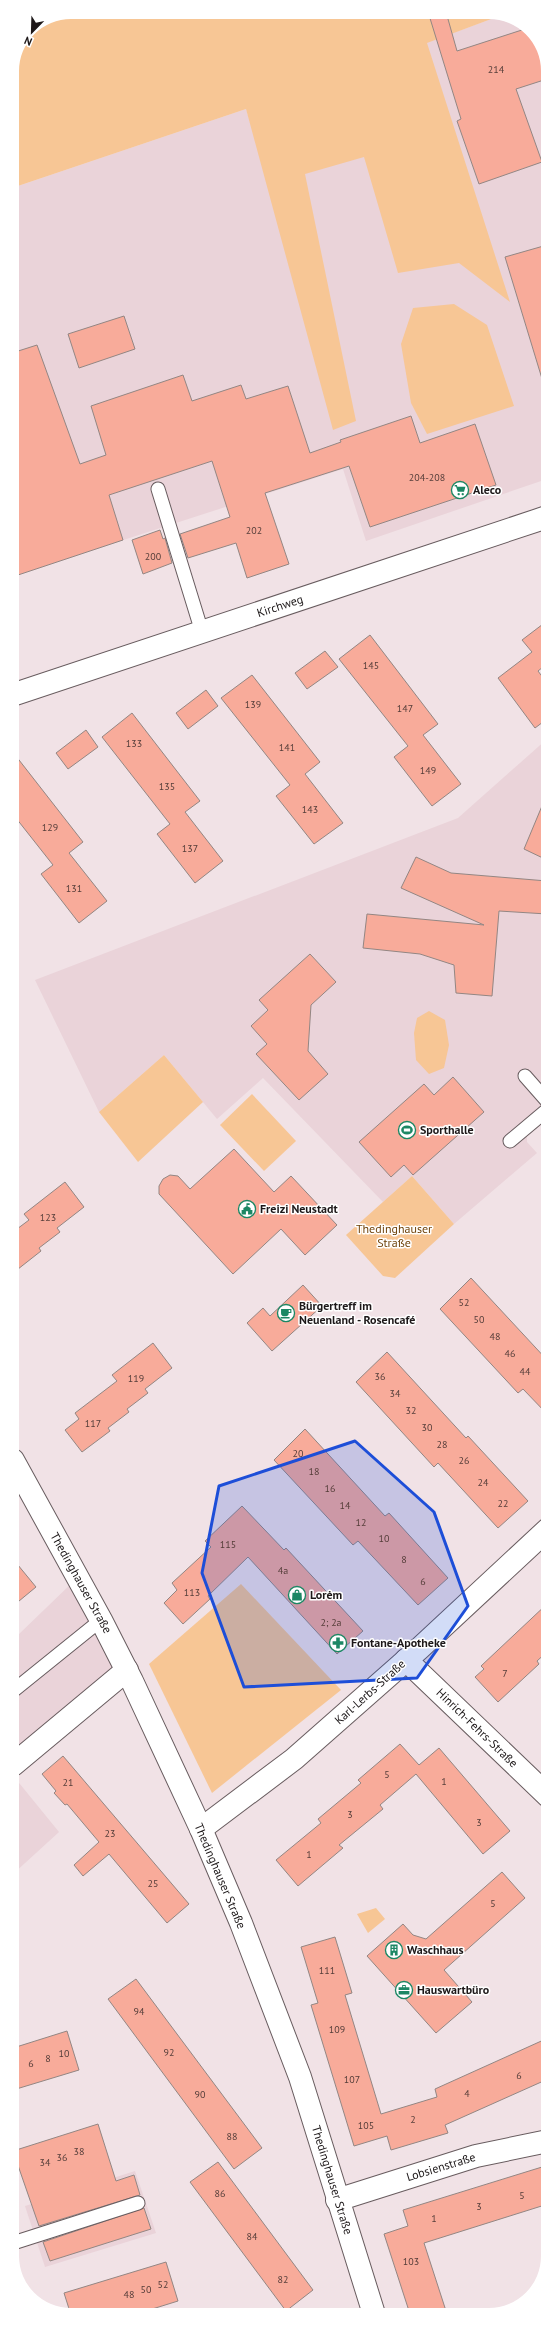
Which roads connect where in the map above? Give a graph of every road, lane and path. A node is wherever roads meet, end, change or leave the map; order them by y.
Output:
1 (158, 489) dead end
2 (541, 519) edge
3 (202, 632) junction
4 (19, 693) edge
5 (525, 1076) dead end
6 (541, 1094) edge
7 (541, 1115) edge
8 (510, 1141) dead end
9 (19, 1471) edge
10 (541, 1535) edge
11 (101, 1620) junction
12 (406, 1660) junction
13 (127, 1670) junction
14 (19, 1686) edge
15 (19, 1759) edge
16 (541, 1789) edge
17 (201, 1829) junction
18 (541, 2142) edge
19 (337, 2200) junction
20 (138, 2203) dead end
21 (19, 2240) edge
22 (372, 2308) edge

1 - 3 lane
2 - 3 street, Kirchweg
3 - 4 street, Kirchweg
5 - 6 lane
7 - 8 lane
9 - 11 street, Thedinghauser Straße
10 - 12 street, Karl-Lerbs-Straße
11 - 13 street, Thedinghauser Straße
11 - 14 lane
12 - 16 street, Hinrich-Fehrs-Straße
12 - 17 street, Karl-Lerbs-Straße
13 - 15 street
13 - 17 street, Thedinghauser Straße
17 - 19 street, Thedinghauser Straße
18 - 19 street, Lobsienstraße
19 - 22 street, Thedinghauser Straße
20 - 21 lane

